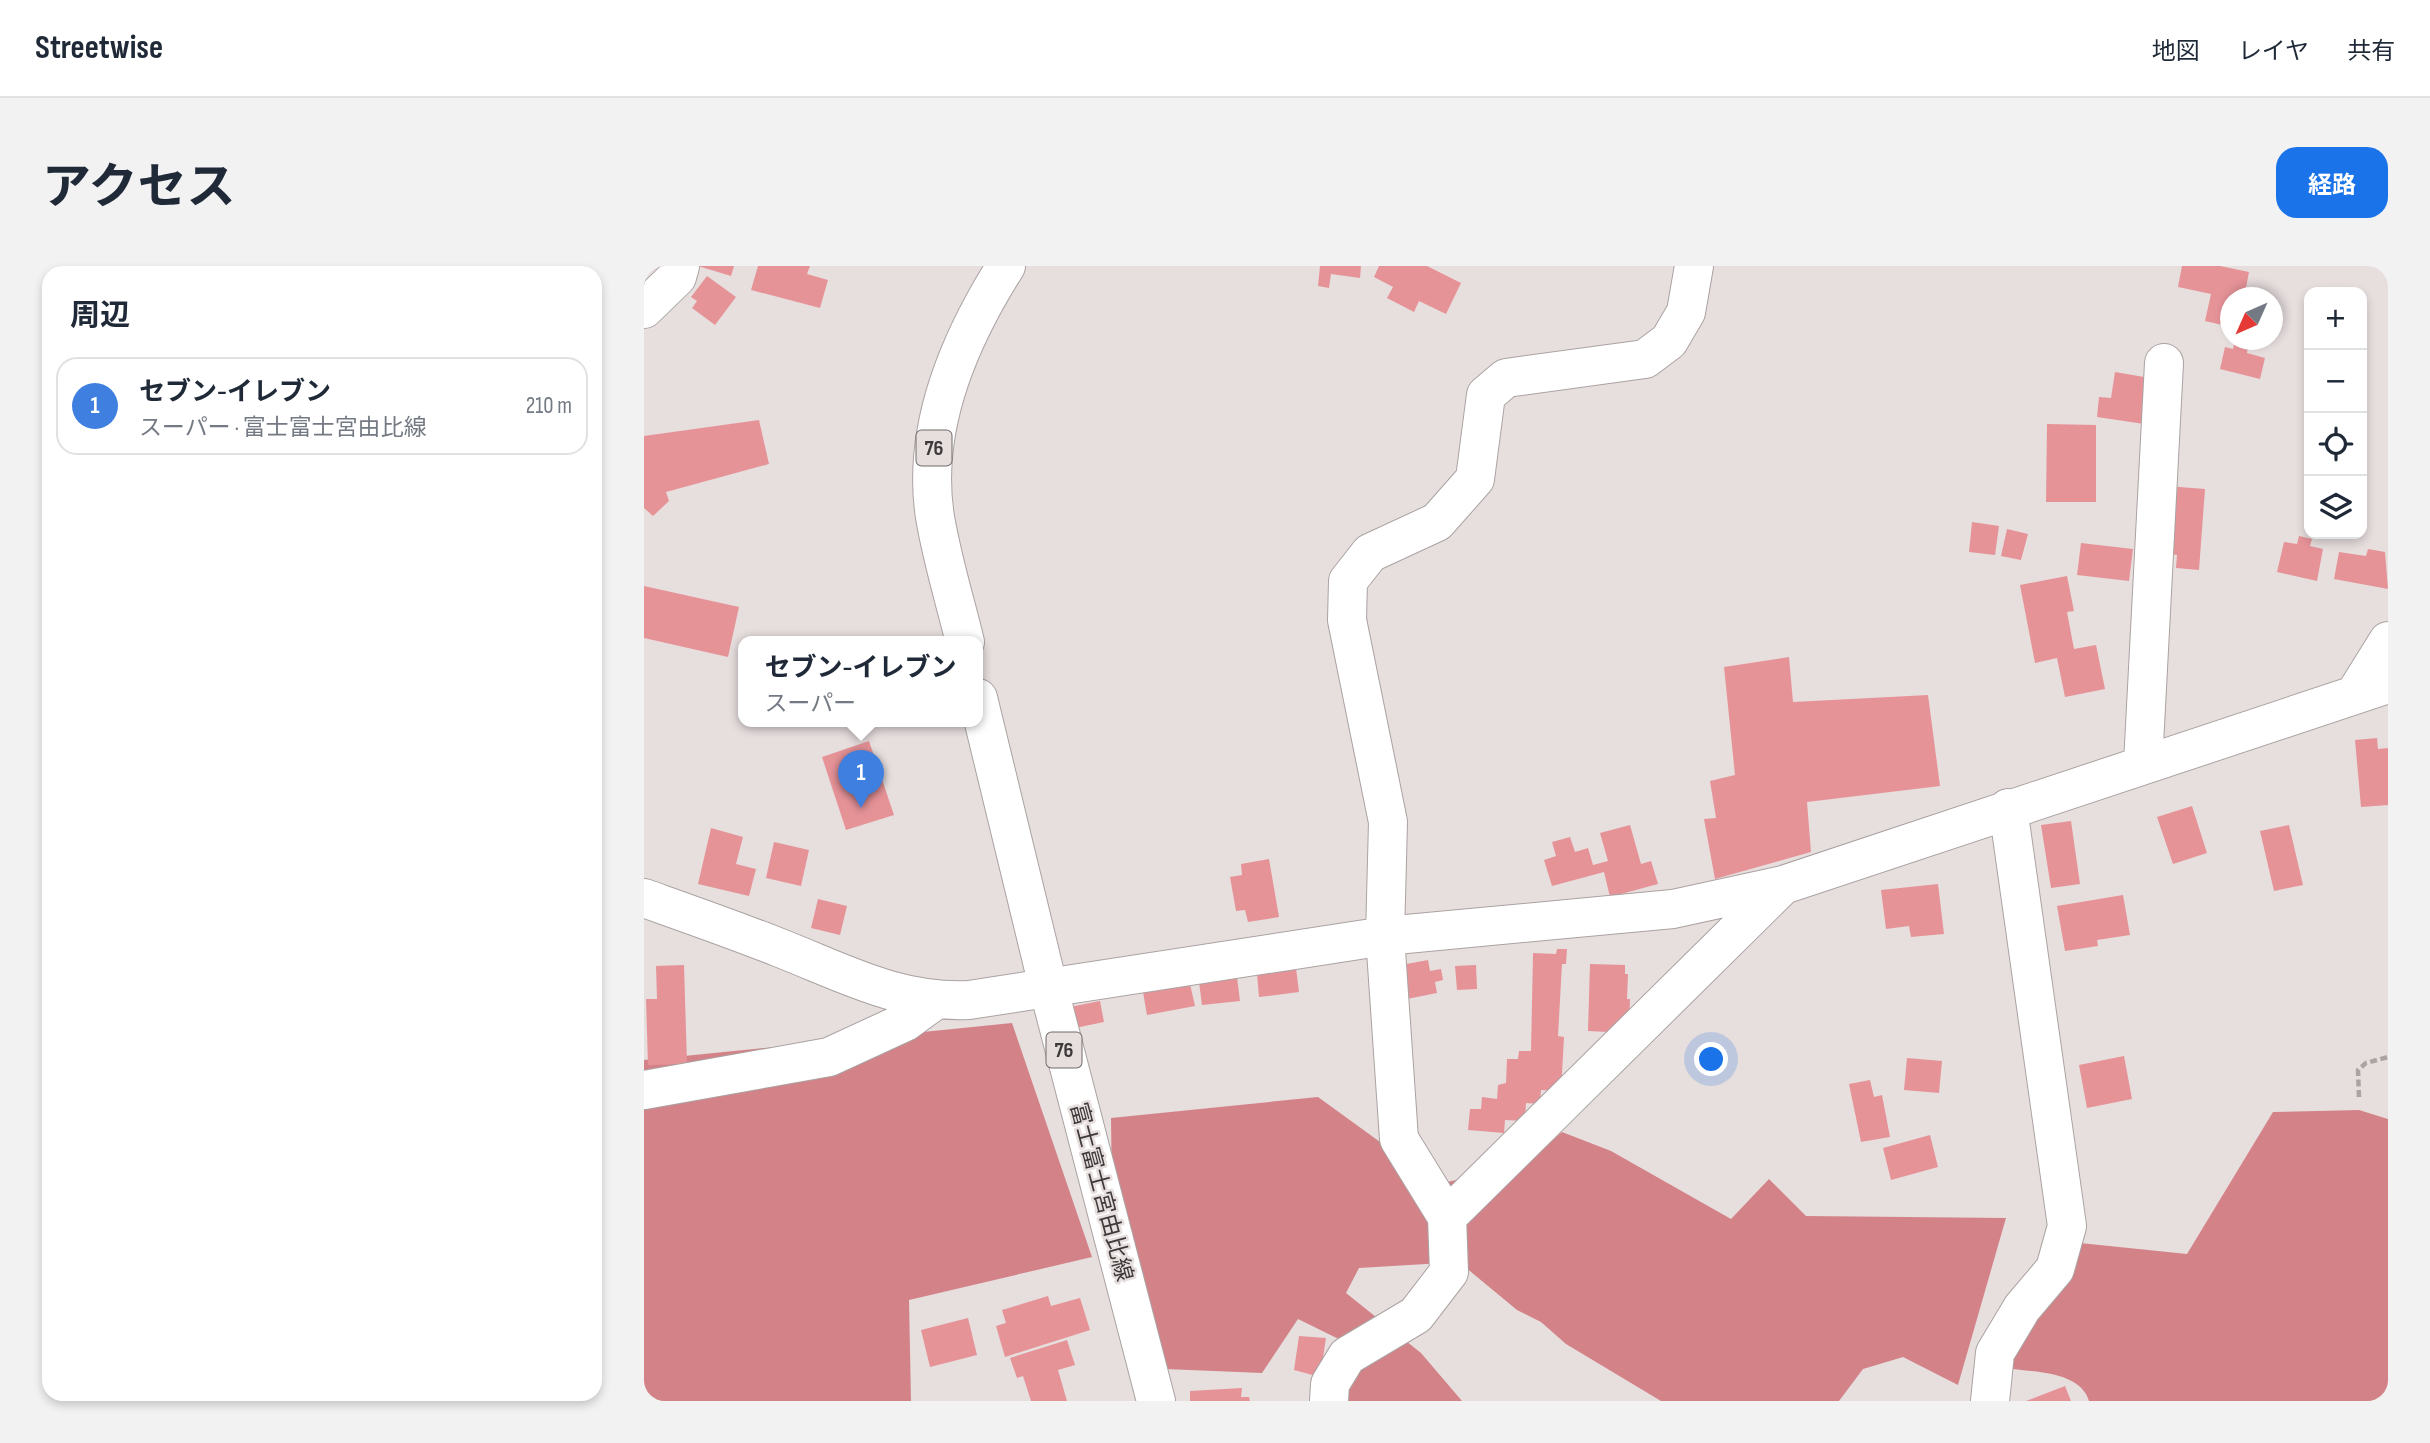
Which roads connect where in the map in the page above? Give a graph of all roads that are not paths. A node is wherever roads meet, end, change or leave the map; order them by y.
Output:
1 (680, 266) edge
2 (1006, 266) edge
3 (1693, 266) edge
4 (644, 309) edge
5 (2164, 363) dead end
6 (964, 636) edge
7 (2388, 641) edge
8 (2372, 689) edge
9 (983, 719) edge
10 (2143, 764) junction
11 (2008, 808) junction
12 (1783, 885) junction
13 (644, 898) edge
14 (1384, 936) junction
15 (1048, 986) junction
16 (934, 1001) junction
17 (644, 1090) edge
18 (1447, 1217) junction
19 (1156, 1401) edge
20 (1329, 1401) edge
21 (1990, 1401) edge

1 - 4 street
2 - 6 street, 76
3 - 14 street
5 - 10 street
7 - 8 street
8 - 10 street
9 - 15 street, 富士富士宮由比線 / 76
10 - 11 street
11 - 12 street
11 - 21 street
12 - 14 street
12 - 18 street
13 - 16 street
14 - 15 street
14 - 18 street
15 - 16 street
15 - 19 street, 富士富士宮由比線 / 76
16 - 17 street
18 - 20 street

